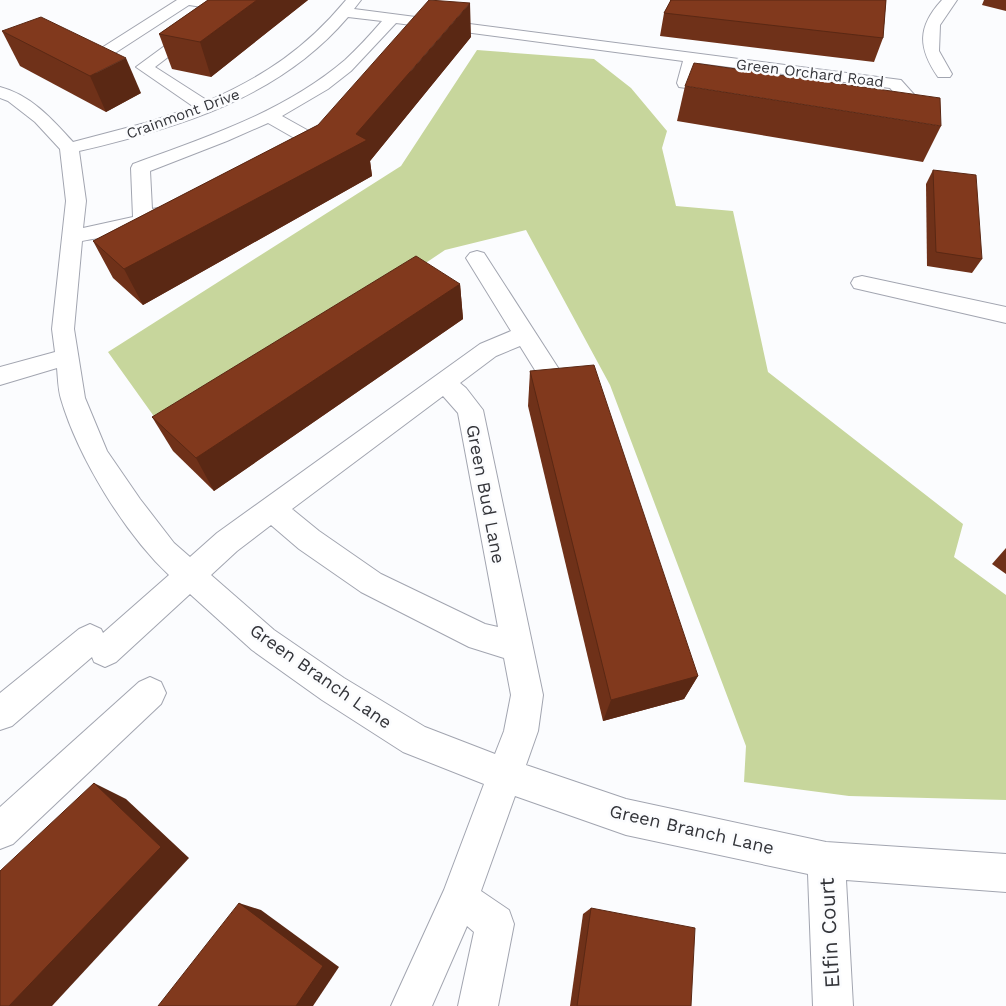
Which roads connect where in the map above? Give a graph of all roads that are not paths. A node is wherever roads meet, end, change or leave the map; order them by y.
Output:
1 (186, 0) edge
2 (950, 0) edge
3 (349, 6) edge
4 (393, 18) junction
5 (109, 50) edge
6 (692, 59) junction
7 (944, 74) dead end
8 (734, 90) edge
9 (0, 92) edge
10 (207, 108) junction
11 (901, 111) edge
12 (270, 117) junction
13 (69, 148) junction
14 (266, 161) edge
15 (178, 204) edge
16 (143, 221) junction
17 (73, 237) junction
18 (477, 258) dead end
19 (862, 283) dead end
20 (1006, 315) edge
21 (526, 334) junction
22 (67, 357) junction
23 (0, 376) edge
24 (552, 377) edge
25 (443, 383) junction
26 (272, 509) junction
27 (189, 575) junction
28 (517, 647) junction
29 (150, 693) dead end
30 (0, 714) edge
31 (504, 775) junction
32 (0, 831) edge
33 (826, 860) junction
34 (1006, 873) edge
35 (460, 898) junction
36 (411, 1006) edge
37 (478, 1006) edge
38 (833, 1006) edge

1 - 5 street
1 - 10 street
2 - 7 street
3 - 4 street, Green Orchard Road
3 - 10 street, Crainmont Drive
4 - 6 street, Green Orchard Road
4 - 12 street
6 - 8 street, Green Orchard Road
6 - 11 street, Green Orchard Road
9 - 13 street
10 - 13 street, Crainmont Drive
12 - 14 street
12 - 16 street
13 - 17 street, Green Branch Lane
15 - 16 street
16 - 17 street
17 - 22 street, Green Branch Lane
18 - 21 street
19 - 20 street
21 - 24 street
21 - 25 street
22 - 23 street
22 - 27 street, Green Branch Lane
25 - 26 street
25 - 28 street, Green Bud Lane
26 - 27 street
26 - 28 street
27 - 30 street
27 - 31 street, Green Branch Lane
28 - 31 street, Green Bud Lane
29 - 32 street
31 - 33 street, Green Branch Lane
31 - 35 street, Green Bud Lane
33 - 34 street, Green Branch Lane
33 - 38 street, Elfin Court
35 - 36 street, Green Bud Lane
35 - 37 street

